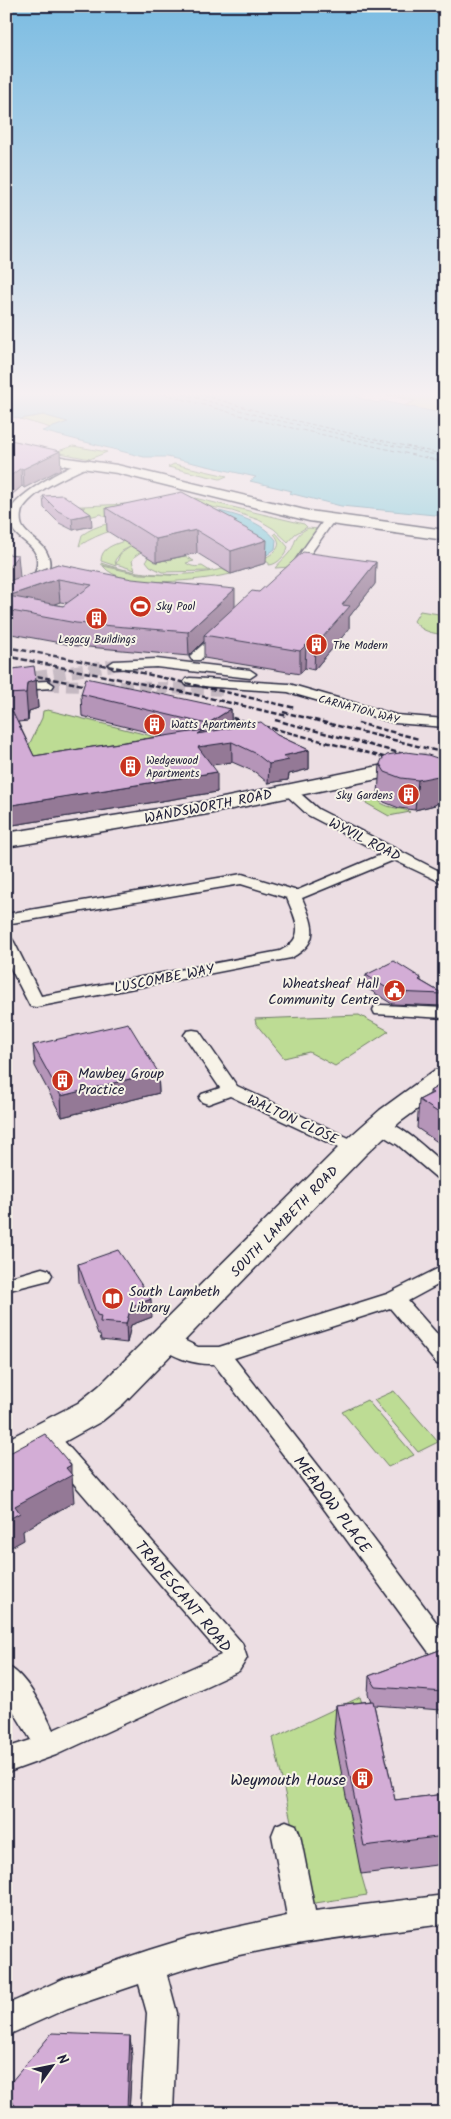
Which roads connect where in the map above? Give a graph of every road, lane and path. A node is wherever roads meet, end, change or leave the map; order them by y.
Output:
1 (34, 493) edge
2 (207, 493) edge
3 (329, 521) junction
4 (445, 537) edge
5 (282, 580) edge
6 (6, 598) edge
7 (229, 627) edge
8 (196, 657) dead end
9 (114, 665) tunnel mouth
10 (190, 682) dead end
11 (13, 683) edge
12 (48, 684) tunnel mouth
13 (289, 688) junction
14 (228, 690) tunnel mouth
15 (304, 694) junction
16 (445, 723) edge
17 (408, 766) tunnel mouth
18 (289, 791) junction
19 (6, 840) edge
20 (395, 854) junction
21 (445, 880) edge
22 (292, 895) junction
23 (6, 919) edge
24 (6, 942) edge
25 (381, 1010) dead end
26 (445, 1013) edge
27 (193, 1035) dead end
28 (445, 1076) edge
29 (231, 1090) junction
30 (208, 1098) dead end
31 (379, 1125) junction
32 (355, 1148) junction
33 (445, 1175) edge
34 (445, 1272) edge
35 (42, 1275) dead end
36 (6, 1283) edge
37 (394, 1299) junction
38 (167, 1340) junction
39 (219, 1355) junction
40 (445, 1358) edge
41 (46, 1436) junction
42 (6, 1457) edge
43 (445, 1654) edge
44 (6, 1677) edge
45 (48, 1746) junction
46 (6, 1761) edge
47 (286, 1835) dead end
48 (445, 1909) edge
49 (304, 1927) junction
50 (149, 1964) junction
51 (8, 2014) edge
52 (158, 2113) edge

1 - 6 street
2 - 3 main road
3 - 4 main road
3 - 5 street
7 - 8 street
9 - 13 street
10 - 13 street
11 - 12 street
13 - 15 street
14 - 15 street
15 - 16 street, CARNATION WAY
17 - 18 main road, WANDSWORTH ROAD
18 - 19 main road, WANDSWORTH ROAD
18 - 20 street, WYVIL ROAD
20 - 21 street, WYVIL ROAD
20 - 22 street
22 - 23 street
22 - 24 street, LUSCOMBE WAY
25 - 26 street
27 - 29 street, WALTON CLOSE
28 - 31 main road, SOUTH LAMBETH ROAD
29 - 30 street, WALTON CLOSE
29 - 32 street, WALTON CLOSE
31 - 32 main road, SOUTH LAMBETH ROAD
31 - 33 street
32 - 38 main road, SOUTH LAMBETH ROAD
34 - 37 street
35 - 36 street
37 - 39 street
37 - 40 street
38 - 39 street
38 - 41 main road, SOUTH LAMBETH ROAD
39 - 43 street, MEADOW PLACE
41 - 42 main road, SOUTH LAMBETH ROAD
41 - 45 street, TRADESCANT ROAD
44 - 45 street
45 - 46 street, TRADESCANT ROAD
47 - 49 street
48 - 49 street
49 - 50 street
50 - 51 street
50 - 52 street

